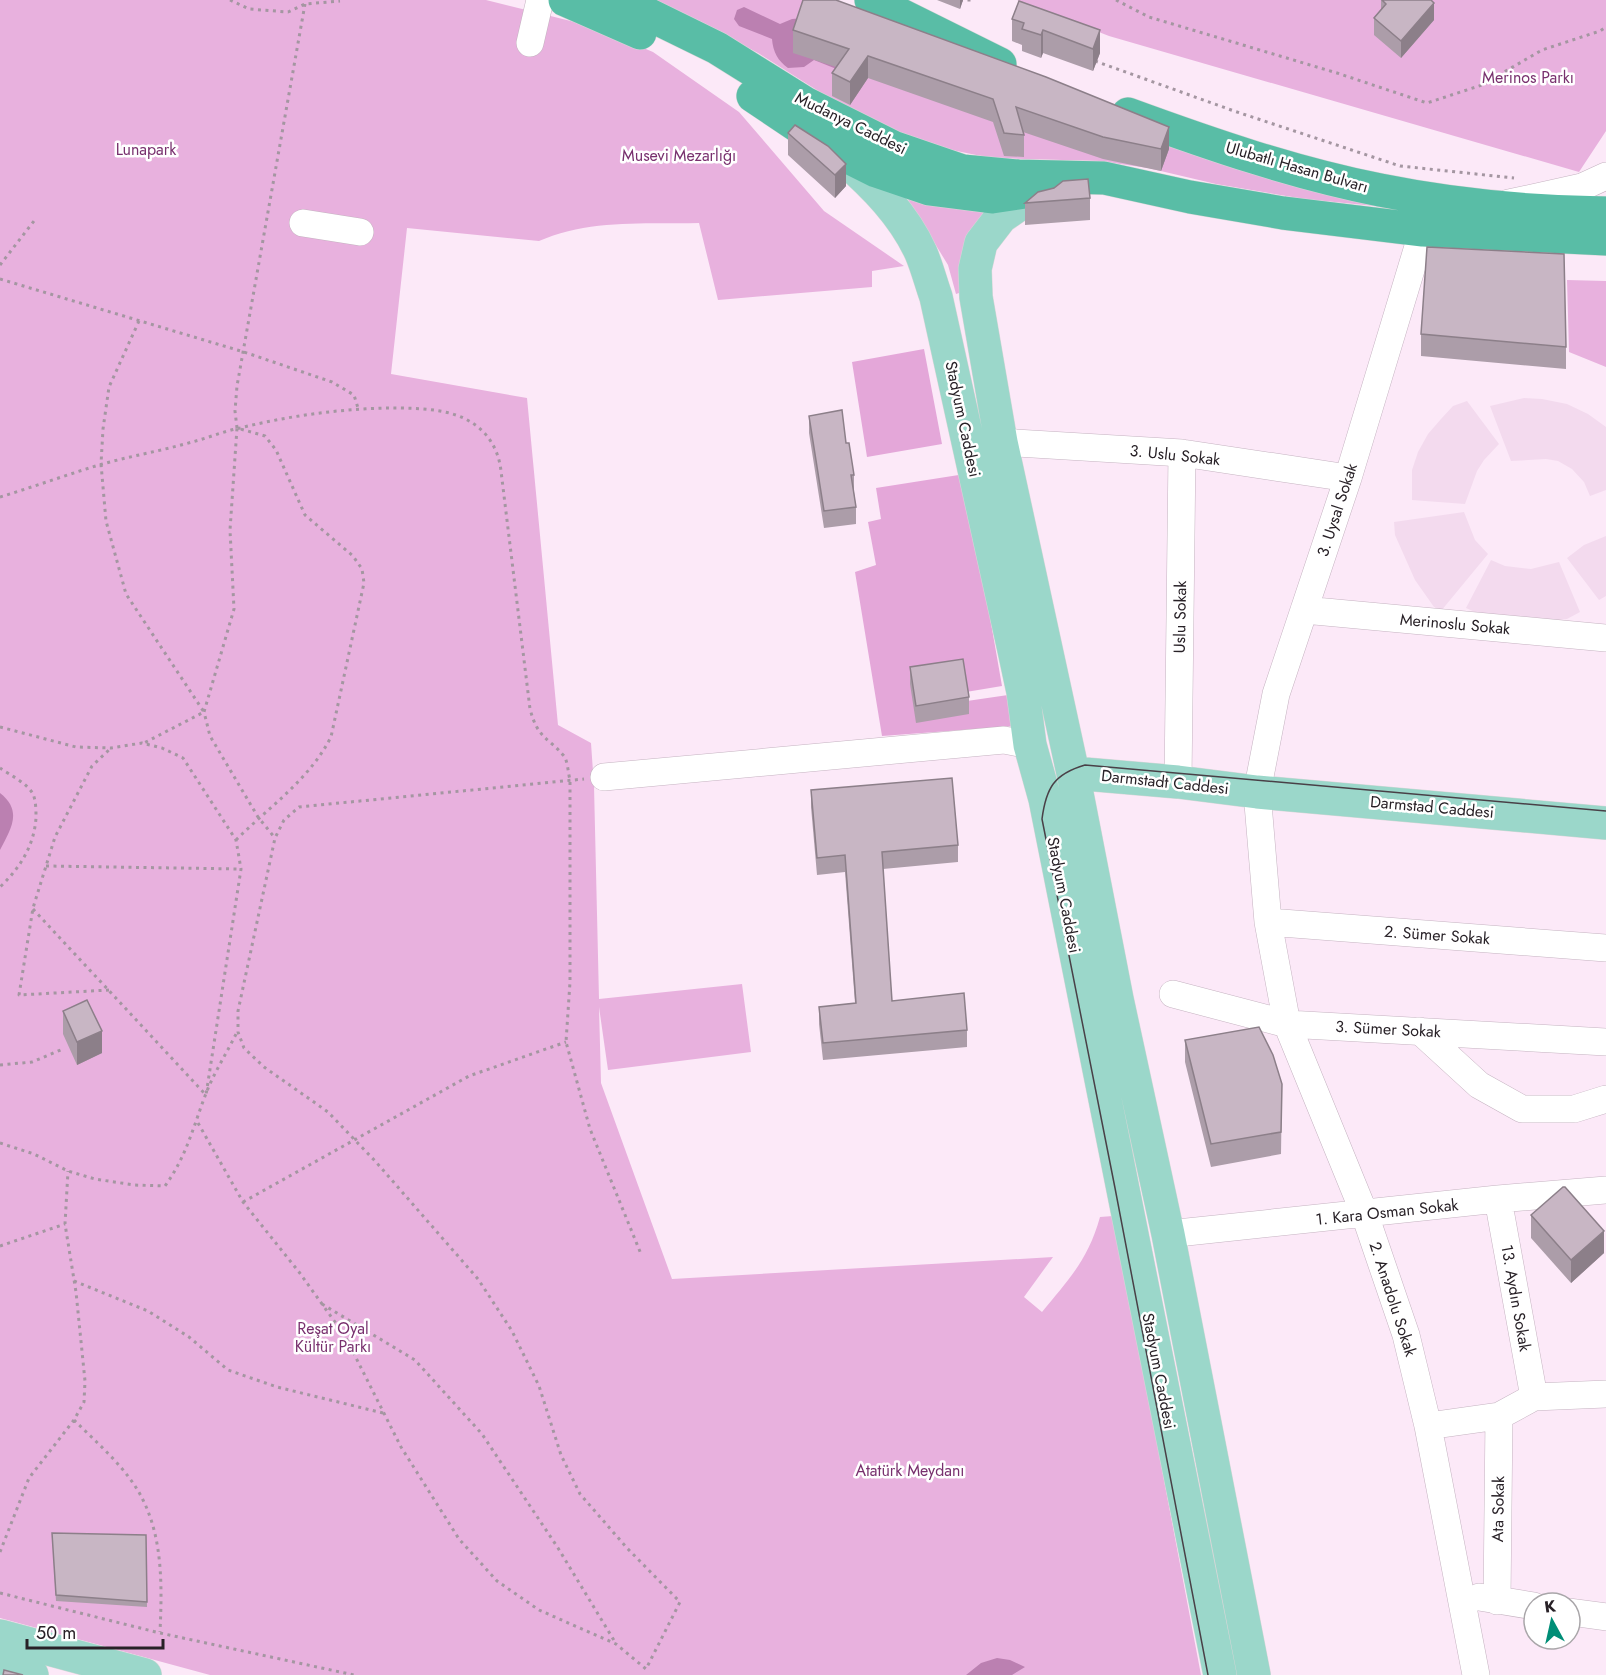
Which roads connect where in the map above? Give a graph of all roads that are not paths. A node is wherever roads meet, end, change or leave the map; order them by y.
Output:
1 (540, 0) edge
2 (553, 0) edge
3 (565, 0) edge
4 (903, 0) edge
5 (855, 2) edge
6 (607, 6) edge
7 (530, 43) dead end
8 (1000, 64) junction
9 (1032, 75) edge
10 (1097, 101) edge
11 (832, 149) junction
12 (1606, 176) edge
13 (1104, 178) junction
14 (1606, 198) edge
15 (1491, 208) junction
16 (1606, 213) edge
17 (303, 223) dead end
18 (1423, 230) junction
19 (360, 232) dead end
20 (1564, 238) junction
21 (1606, 239) edge
22 (1606, 245) edge
23 (1001, 442) junction
24 (1182, 453) junction
25 (1348, 478) junction
26 (1304, 610) junction
27 (1606, 638) edge
28 (1030, 745) junction
29 (1073, 773) junction
30 (604, 777) road end
31 (1178, 782) junction
32 (1257, 792) junction
33 (1606, 823) edge
34 (1268, 922) junction
35 (1606, 948) edge
36 (1173, 994) dead end
37 (1287, 1024) junction
38 (1420, 1031) junction
39 (1606, 1042) edge
40 (1606, 1099) edge
41 (1606, 1190) edge
42 (1498, 1199) junction
43 (1365, 1215) junction
44 (1168, 1234) junction
45 (1606, 1394) edge
46 (1534, 1396) junction
47 (1499, 1416) junction
48 (1428, 1426) junction
49 (1460, 1593) junction
50 (1497, 1601) junction
51 (1522, 1604) edge
52 (1582, 1614) edge
53 (1606, 1617) edge
54 (0, 1636) edge
55 (0, 1667) edge
56 (32, 1675) edge
57 (145, 1675) edge
58 (1220, 1675) edge
59 (1254, 1675) edge
60 (1476, 1675) edge

1 - 7 street
2 - 6 highway
3 - 6 highway
4 - 8 main road
5 - 8 highway
6 - 11 highway
6 - 13 highway, Mudanya Caddesi
8 - 9 highway
10 - 15 highway, Ulubatlı Hasan Bulvarı
11 - 13 highway
11 - 28 main road, Stadyum Caddesi
12 - 15 street
13 - 18 highway
13 - 23 main road
14 - 15 highway
15 - 16 highway, Ulubatlı Hasan Bulvarı
17 - 19 street
18 - 20 highway
18 - 25 street, 3. Uysal Sokak
20 - 21 highway
20 - 22 highway
23 - 24 street, 3. Uslu Sokak
23 - 29 main road
24 - 25 street, 3. Uslu Sokak
24 - 31 street, Uslu Sokak
25 - 26 street, 3. Uysal Sokak
26 - 27 street, Merinoslu Sokak
26 - 32 street, 3. Uysal Sokak
28 - 30 street
28 - 58 main road, Stadyum Caddesi
29 - 31 main road, Darmstadt Caddesi
29 - 44 main road
31 - 32 main road, Darmstadt Caddesi
32 - 33 main road, Darmstad Caddesi
32 - 34 street, 2. Anadolu Sokak
34 - 35 street, 2. Sümer Sokak
34 - 37 street, 2. Anadolu Sokak
36 - 37 street, 3. Sümer Sokak
37 - 38 street, 3. Sümer Sokak
37 - 43 street, 2. Anadolu Sokak
38 - 39 street, 3. Sümer Sokak
38 - 40 street
41 - 42 street, 1. Kara Osman Sokak
42 - 43 street, 1. Kara Osman Sokak
42 - 46 street, 13. Aydın Sokak
43 - 44 street, 1. Kara Osman Sokak
43 - 48 street, 2. Anadolu Sokak
44 - 59 main road
45 - 46 street
46 - 47 street
47 - 48 street
47 - 50 street, Ata Sokak
48 - 49 street, 2. Anadolu Sokak
49 - 50 street
49 - 60 street, 2. Anadolu Sokak
50 - 51 street
52 - 53 street
54 - 57 main road
55 - 56 main road

